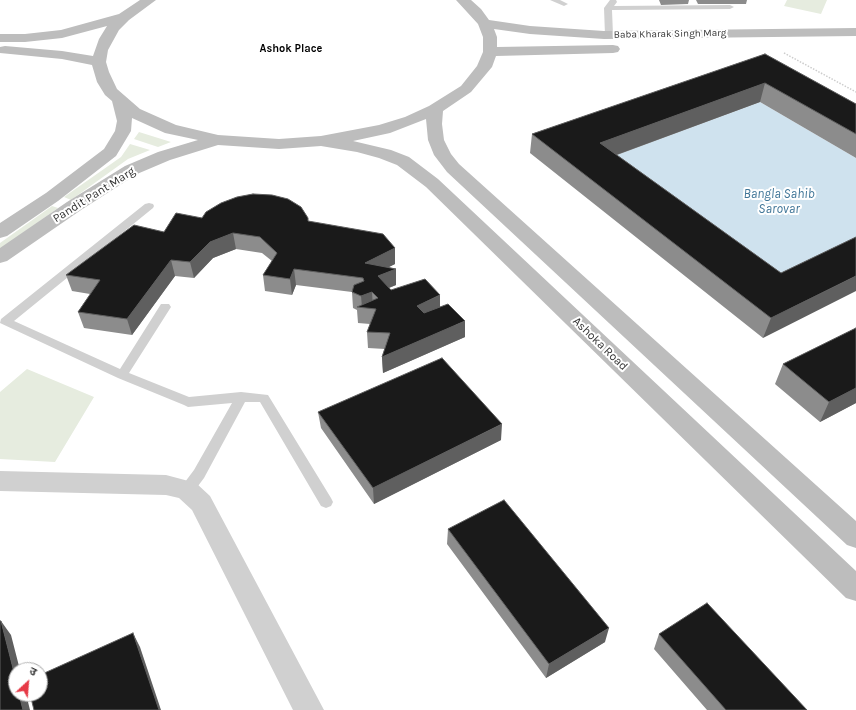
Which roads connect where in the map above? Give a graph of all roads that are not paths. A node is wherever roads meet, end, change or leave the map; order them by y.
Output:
1 (149, 0) edge
2 (463, 0) edge
3 (554, 0) edge
4 (615, 0) edge
5 (564, 4) dead end
6 (730, 7) dead end
7 (608, 8) junction
8 (124, 17) junction
9 (485, 24) junction
10 (856, 32) edge
11 (609, 35) junction
12 (0, 38) edge
13 (856, 46) edge
14 (0, 50) edge
15 (490, 52) junction
16 (99, 62) junction
17 (120, 102) junction
18 (435, 109) junction
19 (218, 140) junction
20 (321, 141) junction
21 (52, 197) junction
22 (74, 206) junction
23 (149, 206) dead end
24 (0, 232) edge
25 (0, 258) edge
26 (165, 307) dead end
27 (122, 375) junction
28 (241, 397) junction
29 (0, 481) edge
30 (186, 490) junction
31 (326, 502) dead end
32 (856, 537) edge
33 (856, 589) edge
34 (309, 710) edge

1 - 8 main road
2 - 9 main road
3 - 5 lane
4 - 7 lane
6 - 7 lane
7 - 11 lane
8 - 12 main road
8 - 16 main road
9 - 11 main road, Baba Kharak Singh Marg
9 - 15 main road
10 - 11 main road, Baba Kharak Singh Marg
13 - 15 main road, Baba Kharak Singh Marg
14 - 16 main road
15 - 18 main road
16 - 17 main road
17 - 19 main road
17 - 21 main road, Pandit Pant Marg
18 - 20 main road
18 - 32 main road
19 - 20 main road
19 - 22 main road, Pandit Pant Marg
20 - 33 main road, Ashoka Road
21 - 22 main road
21 - 24 main road, Pandit Pant Marg
22 - 25 main road, Pandit Pant Marg
23 - 27 lane
26 - 27 lane
27 - 28 lane
28 - 30 lane
28 - 31 lane
29 - 30 street
30 - 34 street

